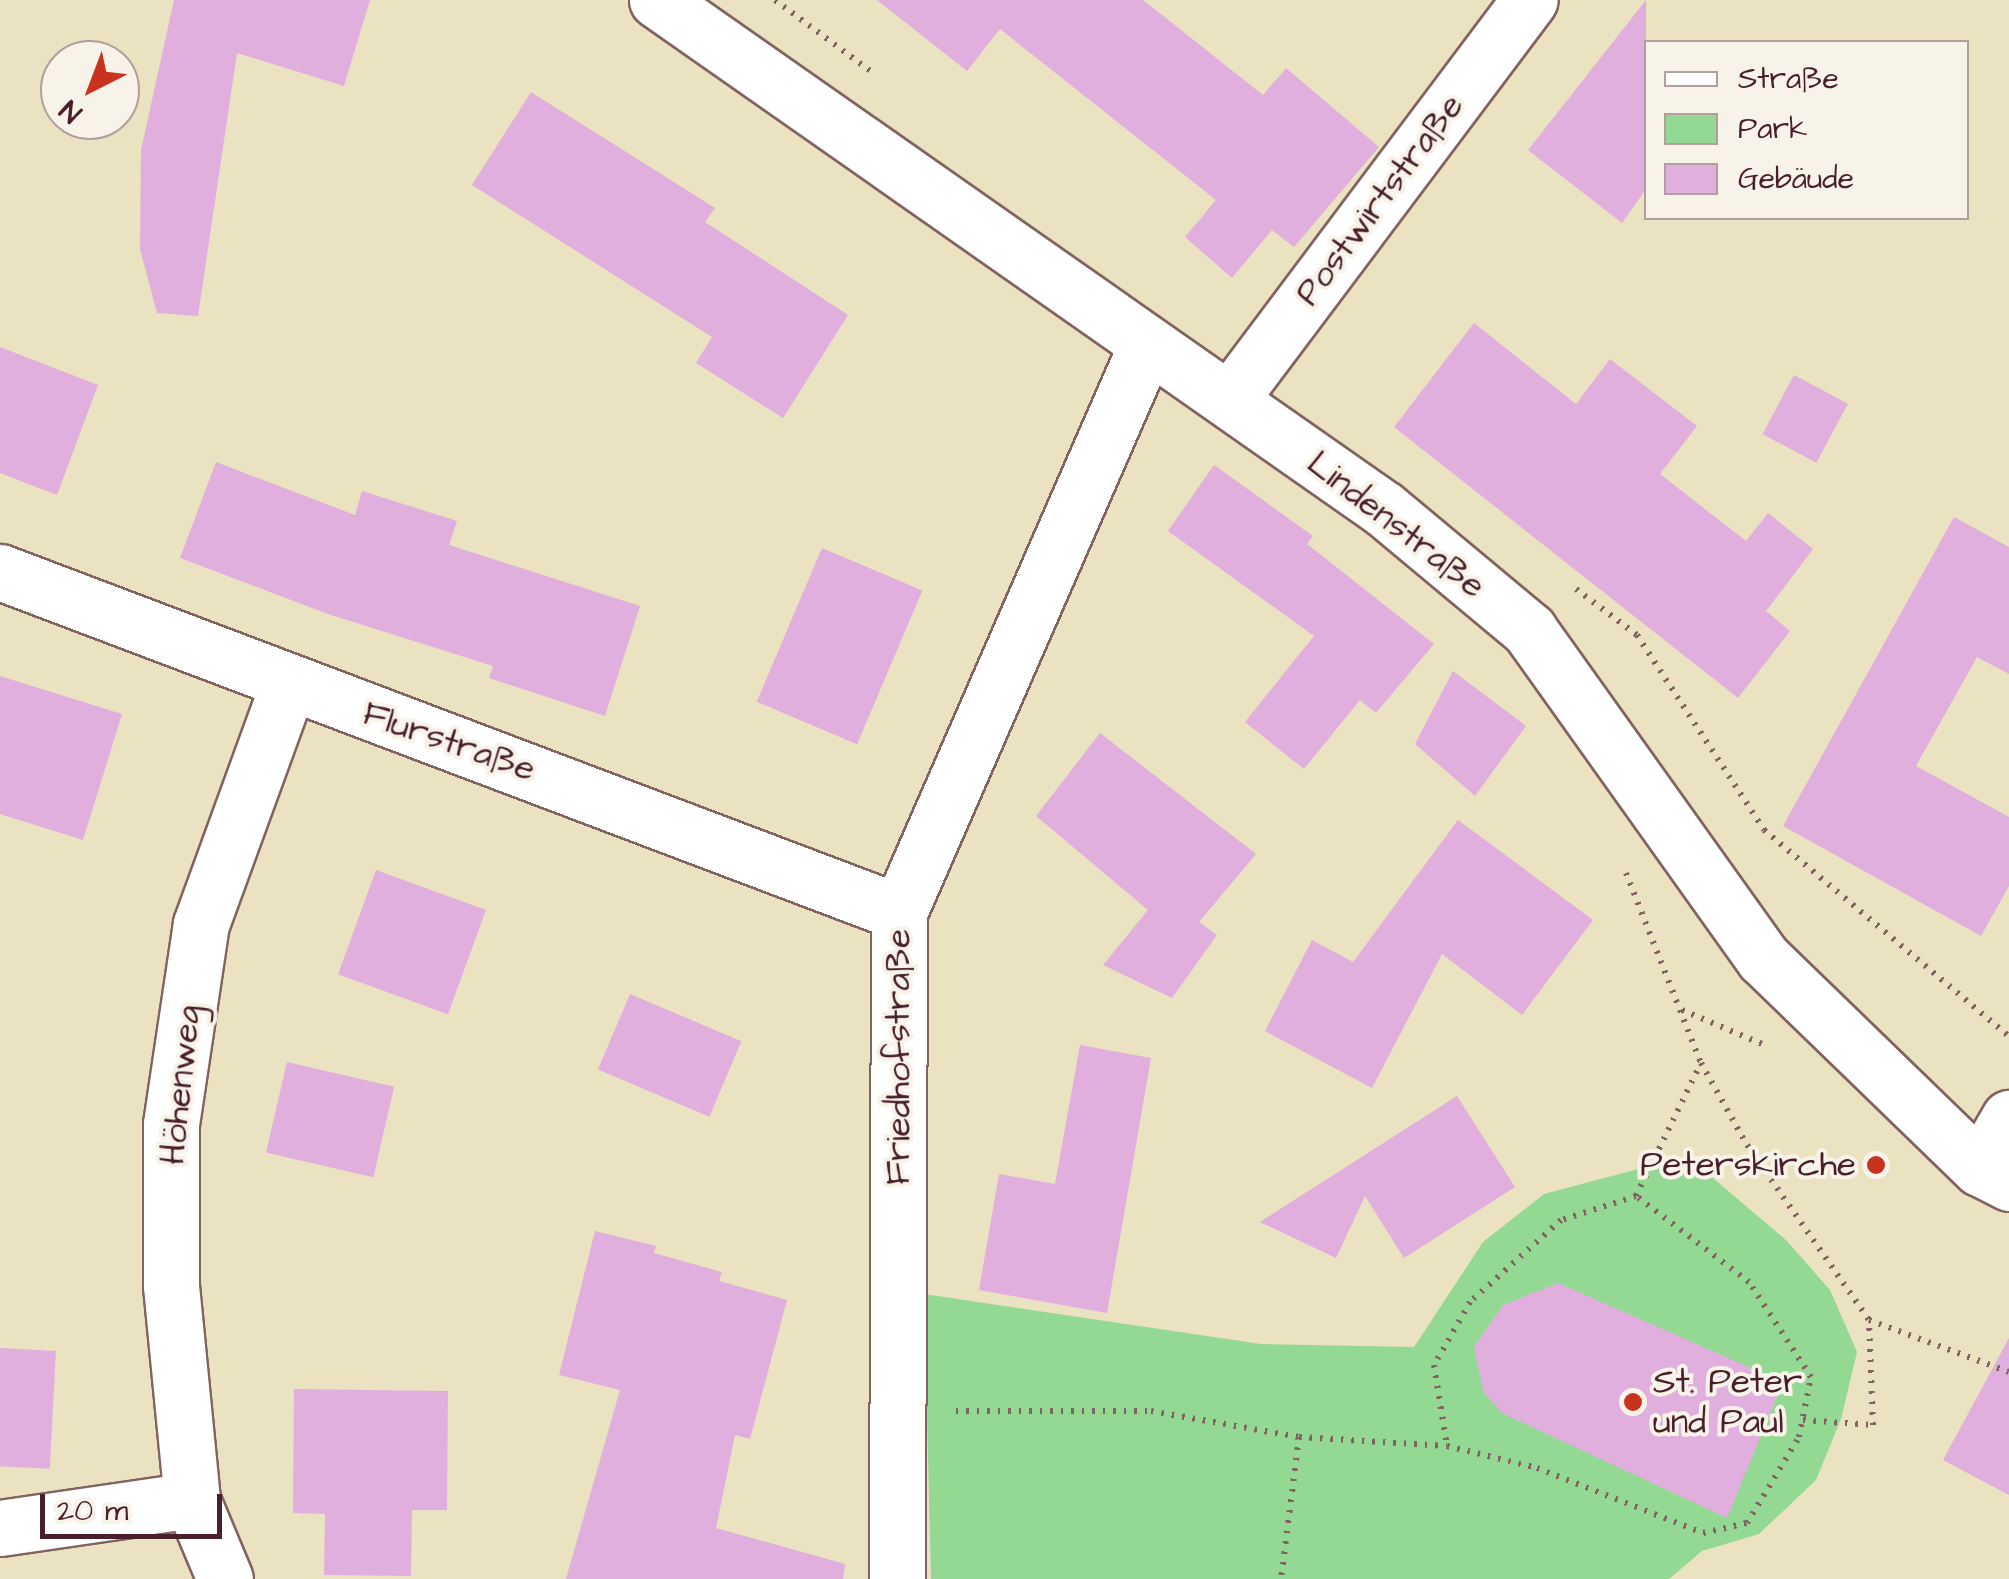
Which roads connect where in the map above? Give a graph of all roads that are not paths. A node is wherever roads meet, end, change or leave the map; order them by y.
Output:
1 (658, 0) edge
2 (1530, 0) edge
3 (1146, 346) junction
4 (1230, 399) junction
5 (0, 572) edge
6 (288, 685) junction
7 (899, 912) junction
8 (2009, 1118) edge
9 (1995, 1175) edge
10 (192, 1500) junction
11 (0, 1528) edge
12 (225, 1579) edge
13 (897, 1579) edge

1 - 3 street, Lindenstraße
2 - 4 street, Postwirtstraße
3 - 4 street, Lindenstraße
3 - 7 street, Friedhofstraße
4 - 9 street, Lindenstraße
5 - 6 street, Flurstraße
6 - 7 street, Flurstraße
6 - 10 street, Höhenweg
7 - 13 street, Friedhofstraße
8 - 9 street
10 - 11 street
10 - 12 street, Höhenweg

